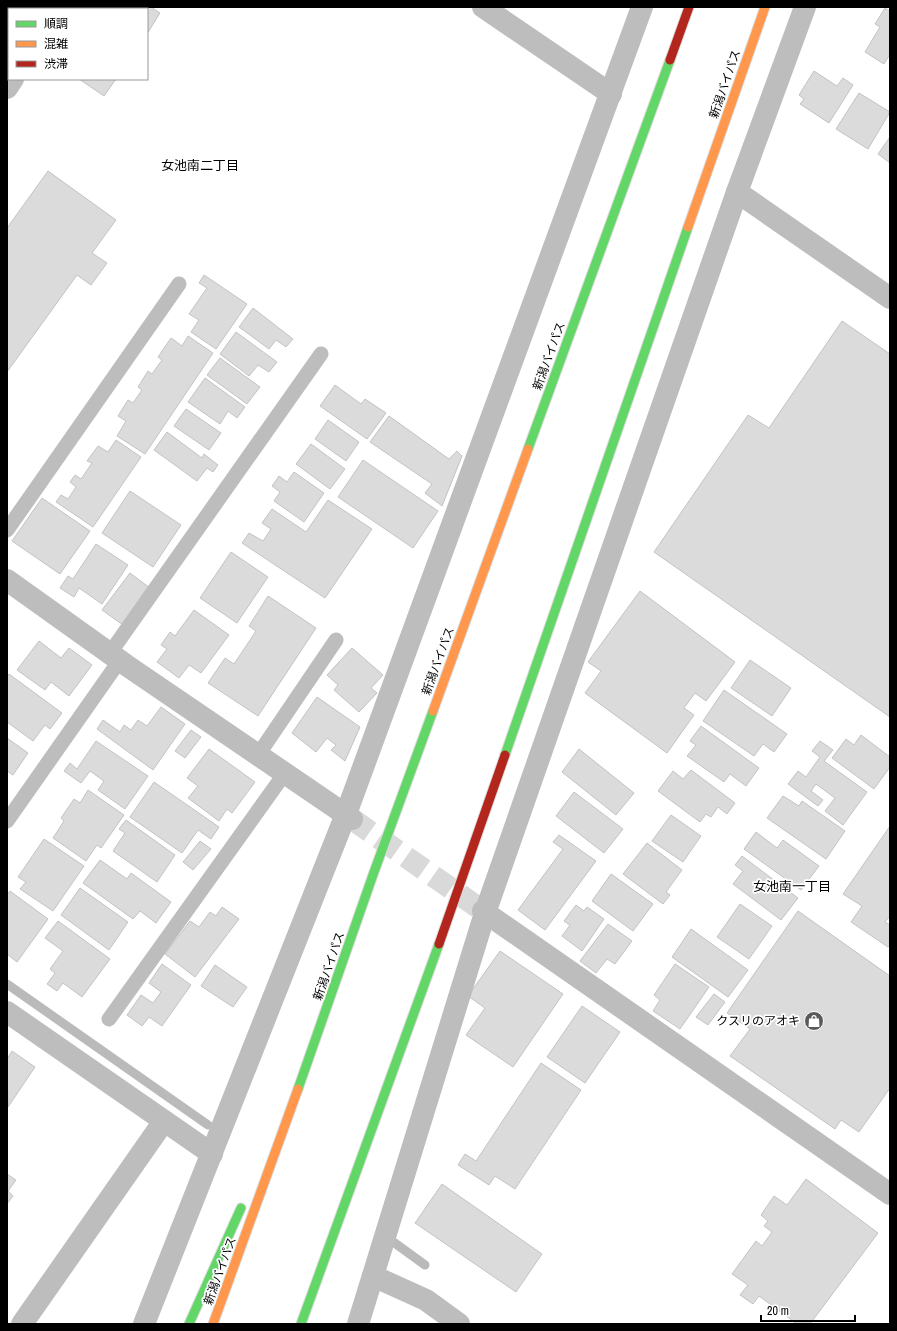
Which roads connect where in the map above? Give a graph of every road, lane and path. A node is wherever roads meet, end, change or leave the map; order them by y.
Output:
1 (483, 7) edge
2 (642, 7) edge
3 (689, 7) edge
4 (765, 7) edge
5 (805, 7) edge
6 (611, 94) junction
7 (737, 192) junction
8 (179, 284) dead end
9 (890, 298) edge
10 (321, 354) dead end
11 (7, 530) edge
12 (7, 580) edge
13 (336, 640) dead end
14 (115, 657) junction
15 (258, 755) junction
16 (285, 773) junction
17 (349, 817) junction
18 (7, 821) edge
19 (484, 912) junction
20 (7, 1012) edge
21 (109, 1019) dead end
22 (314, 1045) junction
23 (164, 1121) junction
24 (212, 1154) junction
25 (263, 1159) dead end
26 (890, 1194) edge
27 (244, 1202) dead end
28 (373, 1276) junction
29 (22, 1324) edge
30 (144, 1324) edge
31 (189, 1324) edge
32 (213, 1324) edge
33 (302, 1324) edge
34 (358, 1324) edge
35 (459, 1324) edge

1 - 6 street
2 - 6 street
3 - 22 highway, 新潟バイパス
4 - 33 highway, 新潟バイパス
5 - 7 street
6 - 17 street
7 - 9 street
7 - 19 street
8 - 11 lane
10 - 14 lane
12 - 14 street
13 - 15 lane
14 - 15 street
14 - 18 lane
15 - 16 street
16 - 17 street
16 - 21 lane
17 - 24 street
19 - 26 street
19 - 28 street
20 - 23 street
22 - 25 highway
22 - 32 highway, 新潟バイパス
23 - 24 street
23 - 29 street
24 - 30 street
27 - 31 highway
28 - 34 street
28 - 35 street

